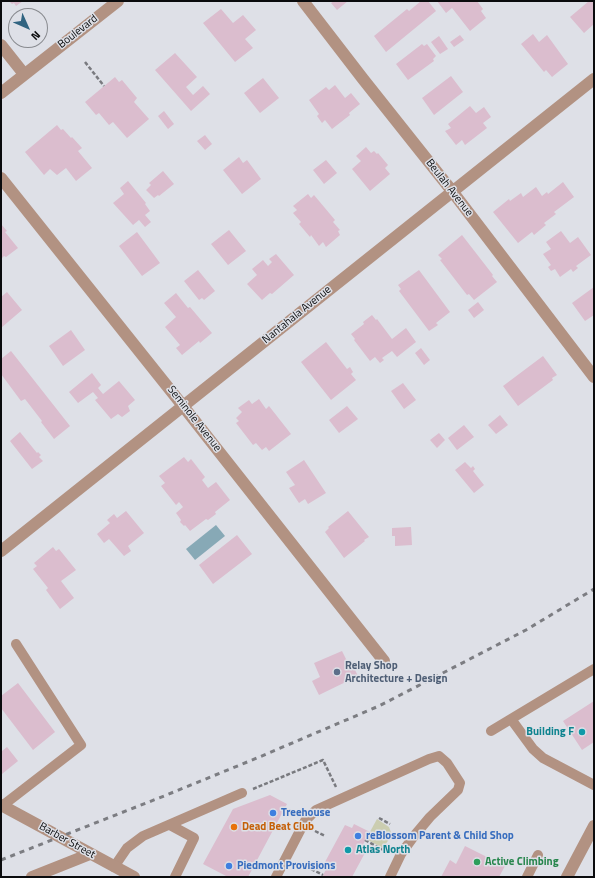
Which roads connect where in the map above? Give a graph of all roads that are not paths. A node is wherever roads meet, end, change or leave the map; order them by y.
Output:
1 (118, 1) edge
2 (303, 1) edge
3 (1, 45) edge
4 (24, 74) junction
5 (594, 79) edge
6 (1, 93) edge
7 (1, 178) edge
8 (452, 191) junction
9 (594, 377) edge
10 (183, 406) junction
11 (1, 551) edge
12 (16, 644) dead end
13 (384, 661) dead end
14 (594, 669) edge
15 (511, 719) junction
16 (491, 731) dead end
17 (594, 785) edge
18 (242, 793) road end
19 (1, 805) edge
20 (170, 825) junction
21 (594, 826) edge
22 (90, 854) junction
23 (538, 854) dead end
24 (114, 867) junction
25 (32, 877) edge
26 (134, 877) edge
27 (174, 877) edge
28 (276, 877) edge
29 (390, 877) edge
30 (527, 877) edge
31 (567, 877) edge

1 - 4 street, Boulevard
2 - 8 street, Beulah Avenue
3 - 4 street
4 - 6 street, Boulevard
5 - 8 street, Nantahala Avenue
7 - 10 street, Seminole Avenue
8 - 9 street, Beulah Avenue
8 - 10 street, Nantahala Avenue
10 - 11 street, Nantahala Avenue
10 - 13 street, Seminole Avenue
12 - 19 lane
14 - 15 lane
15 - 16 lane
15 - 17 lane
18 - 20 lane
19 - 22 street, Barber Street
20 - 24 lane
20 - 27 lane
21 - 31 street
22 - 24 street, Barber Street
22 - 25 street
23 - 30 lane
24 - 26 street, Barber Street
28 - 29 lane

